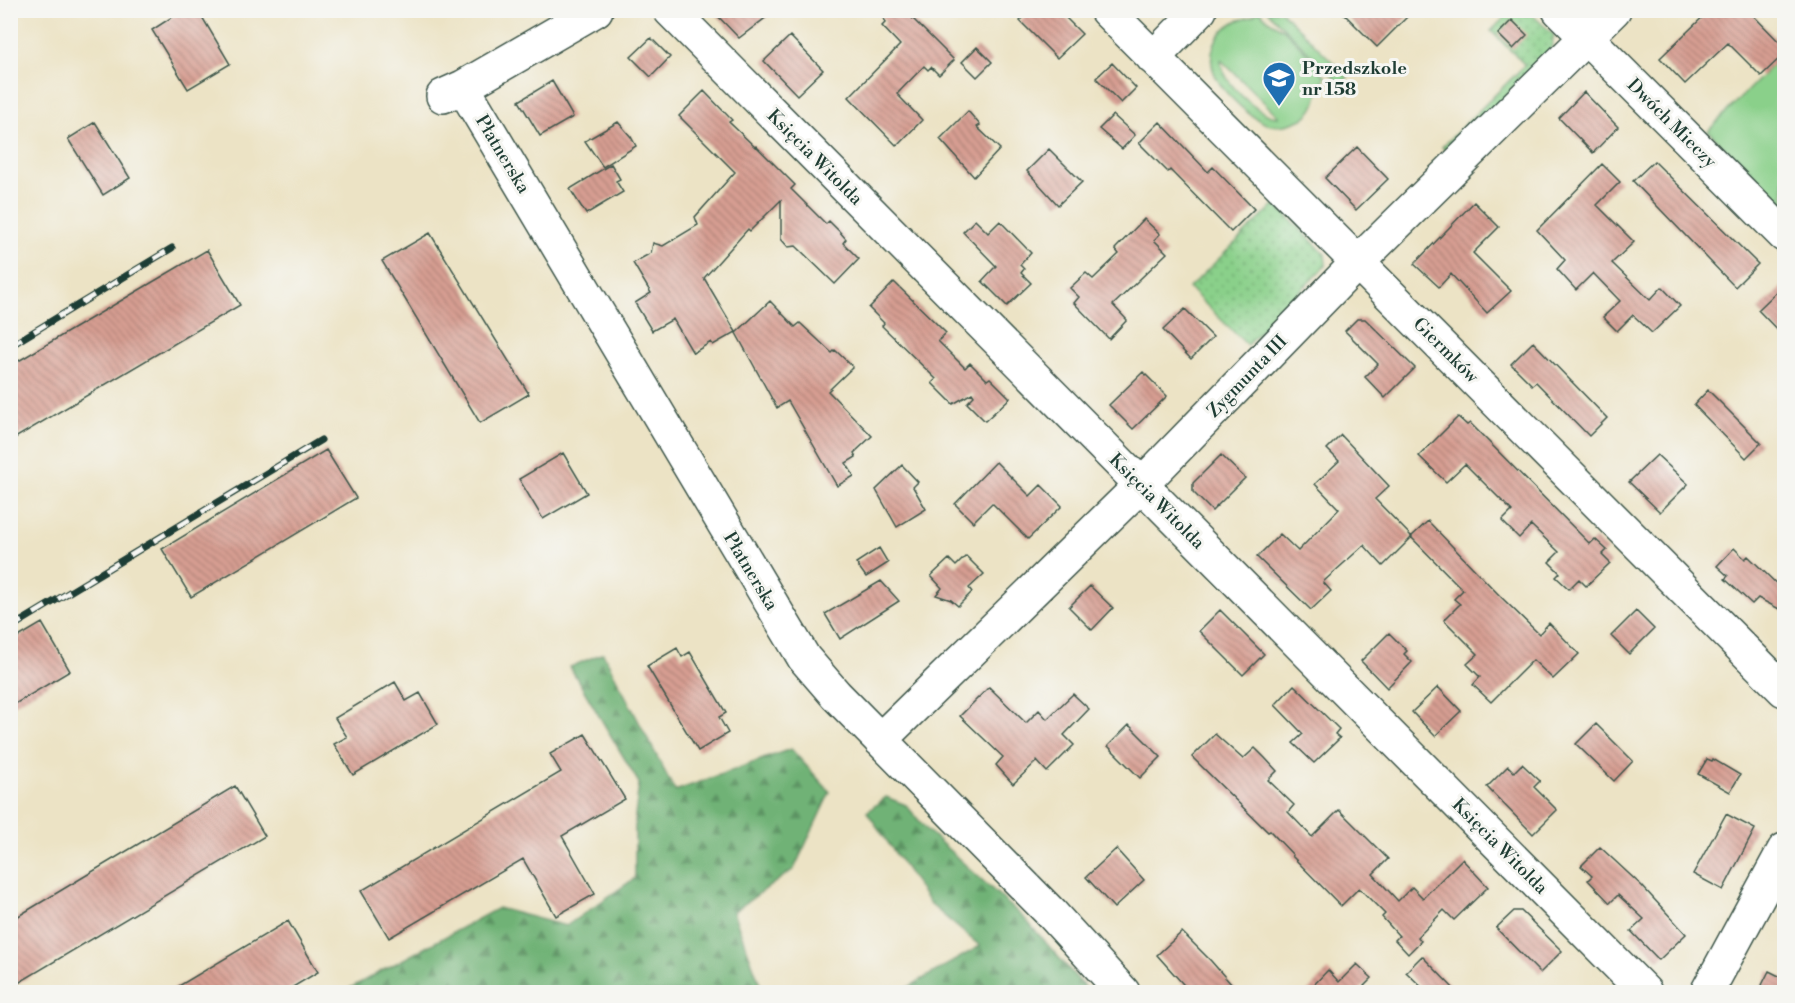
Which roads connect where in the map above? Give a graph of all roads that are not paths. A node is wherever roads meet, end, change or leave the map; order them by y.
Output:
1 (596, 10) edge
2 (670, 10) edge
3 (1106, 10) edge
4 (1200, 10) edge
5 (1559, 10) edge
6 (1614, 10) edge
7 (1587, 37) junction
8 (1153, 58) junction
9 (1785, 235) edge
10 (1358, 262) junction
11 (1141, 485) junction
12 (1785, 690) edge
13 (880, 740) junction
14 (1785, 850) edge
15 (1123, 993) edge
16 (1645, 993) edge
17 (1707, 993) edge

1 - 13 street, Płatnerska
2 - 11 street, Księcia Witolda
3 - 8 street, Giermków
4 - 8 street
5 - 7 street, Dwóch Mieczy
6 - 7 street, Zygmunta III
7 - 9 street, Dwóch Mieczy
7 - 10 street, Zygmunta III
8 - 10 street, Giermków
10 - 11 street, Zygmunta III
10 - 12 street, Giermków
11 - 13 street, Zygmunta III
11 - 16 street, Księcia Witolda
13 - 15 street, Płatnerska
14 - 17 street

